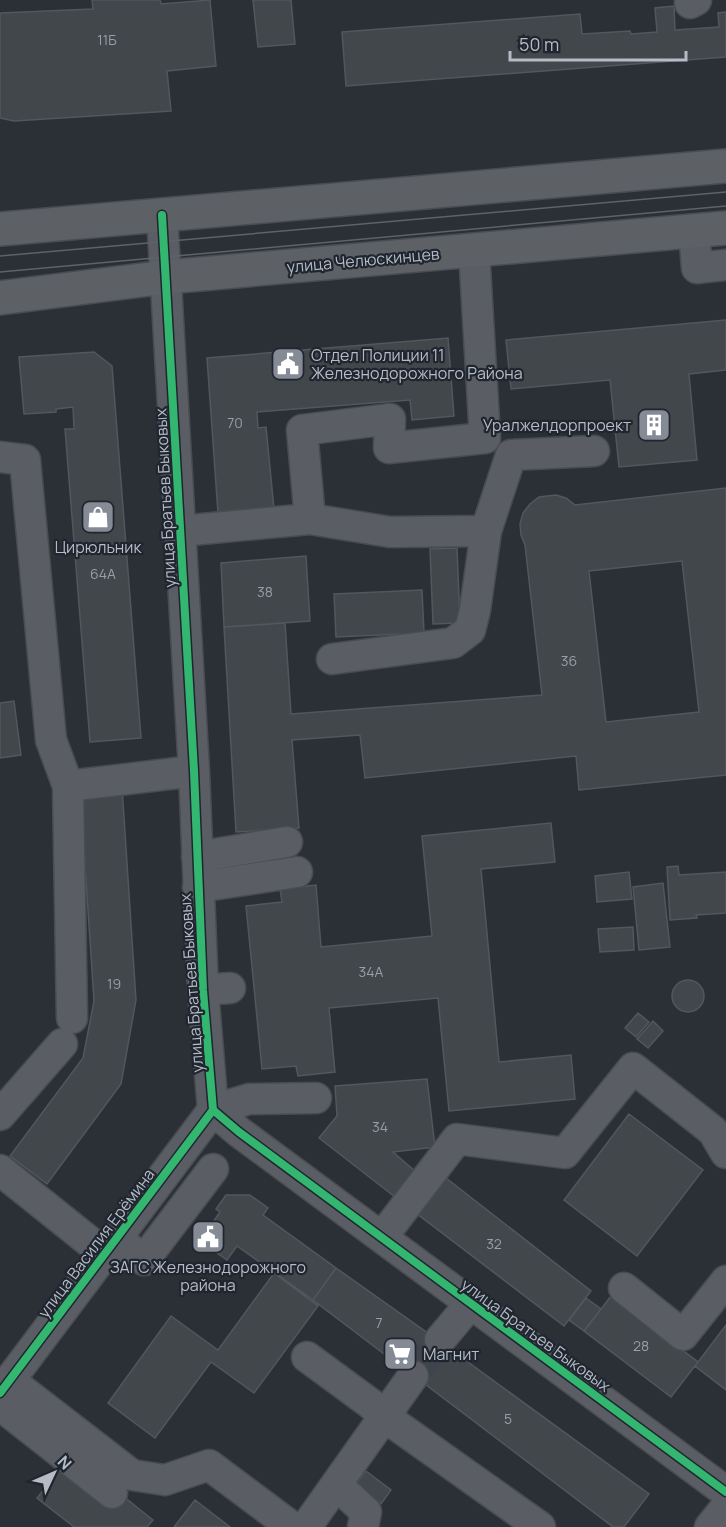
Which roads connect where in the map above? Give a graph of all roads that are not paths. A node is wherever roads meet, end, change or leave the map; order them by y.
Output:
1 (726, 166) edge
2 (162, 215) junction
3 (726, 228) edge
4 (0, 229) edge
5 (694, 231) junction
6 (474, 250) junction
7 (726, 265) edge
8 (166, 277) junction
9 (0, 298) edge
10 (485, 438) junction
11 (594, 451) dead end
12 (511, 455) junction
13 (0, 457) edge
14 (309, 519) junction
15 (180, 531) junction
16 (486, 531) junction
17 (332, 659) dead end
18 (194, 771) junction
19 (68, 786) junction
20 (287, 842) dead end
21 (197, 857) junction
22 (297, 872) dead end
23 (198, 887) junction
24 (316, 1098) dead end
25 (213, 1110) junction
26 (0, 1115) edge
27 (726, 1153) edge
28 (213, 1169) dead end
29 (0, 1170) edge
30 (382, 1237) junction
31 (110, 1246) junction
32 (726, 1281) edge
33 (624, 1288) dead end
34 (471, 1303) junction
35 (440, 1340) tunnel mouth
36 (307, 1357) dead end
37 (412, 1376) tunnel mouth
38 (3, 1393) edge
39 (385, 1417) junction
40 (338, 1485) junction
41 (726, 1492) edge
42 (112, 1493) dead end
43 (726, 1507) edge
44 (292, 1527) edge
45 (306, 1527) edge
46 (363, 1527) edge
47 (540, 1527) edge
48 (710, 1527) edge

1 - 2 main road
2 - 4 main road
2 - 8 street, улица Братьев Быковых
3 - 5 main road, улица Челюскинцев
5 - 6 main road, улица Челюскинцев
5 - 7 street
6 - 8 main road, улица Челюскинцев
6 - 10 street
8 - 9 main road, улица Челюскинцев
8 - 15 street, улица Братьев Быковых
10 - 12 street
10 - 14 street
11 - 12 street
12 - 16 street
13 - 19 street
14 - 15 street
14 - 16 street
15 - 18 street, улица Братьев Быковых
16 - 17 street
18 - 19 street
18 - 21 street, улица Братьев Быковых
19 - 26 street
20 - 21 street
21 - 23 street, улица Братьев Быковых
22 - 23 street
23 - 25 street, улица Братьев Быковых
24 - 25 street
25 - 30 street, улица Братьев Быковых
25 - 31 street, улица Василия Ерёмина
27 - 30 street
28 - 31 street
29 - 31 street
30 - 34 street, улица Братьев Быковых
31 - 38 street, улица Василия Ерёмина
32 - 33 street
34 - 35 street
34 - 41 street, улица Братьев Быковых
36 - 39 street
37 - 39 street
38 - 42 street
38 - 44 street
39 - 40 street
39 - 47 street
40 - 45 street
40 - 46 street
43 - 48 street

